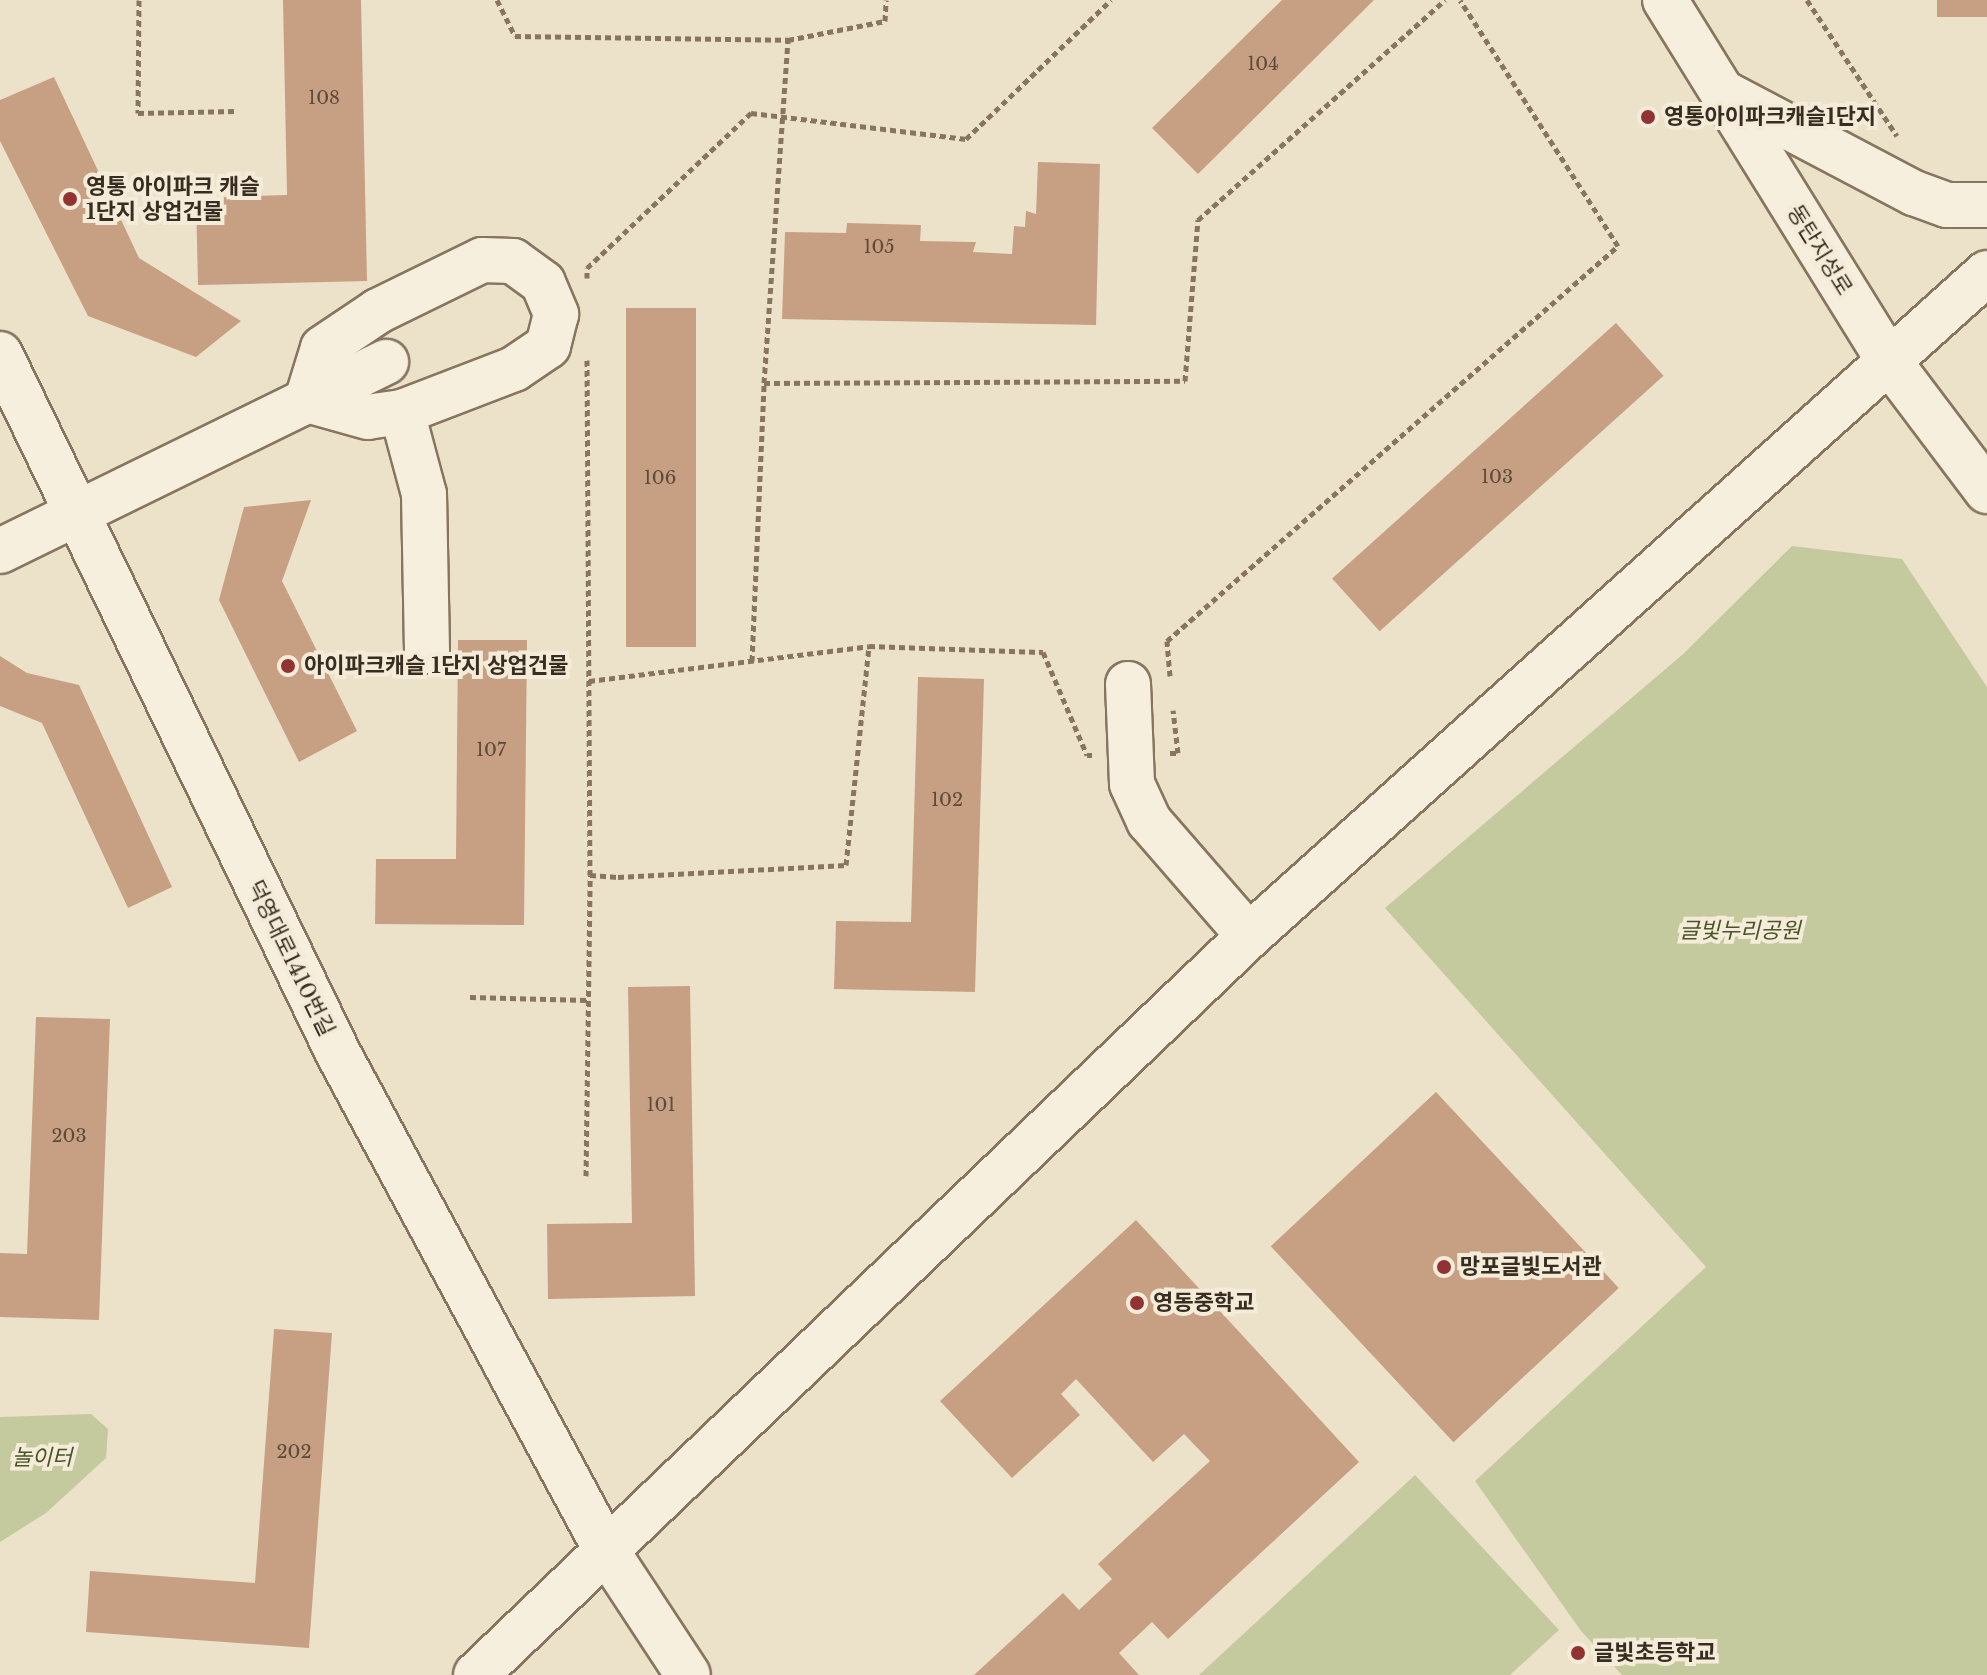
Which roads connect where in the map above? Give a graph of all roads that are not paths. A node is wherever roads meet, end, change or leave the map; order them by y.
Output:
1 (1665, 0) edge
2 (1722, 91) junction
3 (1987, 205) edge
4 (1987, 273) edge
5 (0, 354) edge
6 (1889, 361) junction
7 (386, 362) dead end
8 (307, 400) junction
9 (402, 412) junction
10 (1987, 491) edge
11 (74, 513) junction
12 (0, 551) edge
13 (427, 651) dead end
14 (1128, 684) dead end
15 (1249, 936) junction
16 (606, 1550) junction
17 (476, 1675) edge
18 (688, 1675) edge

1 - 2 street, 동탄지성로
2 - 3 street
2 - 6 street, 동탄지성로
4 - 6 street
5 - 11 street, 덕영대로1410번길
6 - 10 street, 동탄지성로
6 - 15 street
7 - 8 street
8 - 9 street
8 - 9 street
8 - 11 street
9 - 13 street
11 - 12 street
11 - 16 street, 덕영대로1410번길
14 - 15 street
15 - 16 street
16 - 17 street
16 - 18 street, 덕영대로1410번길

